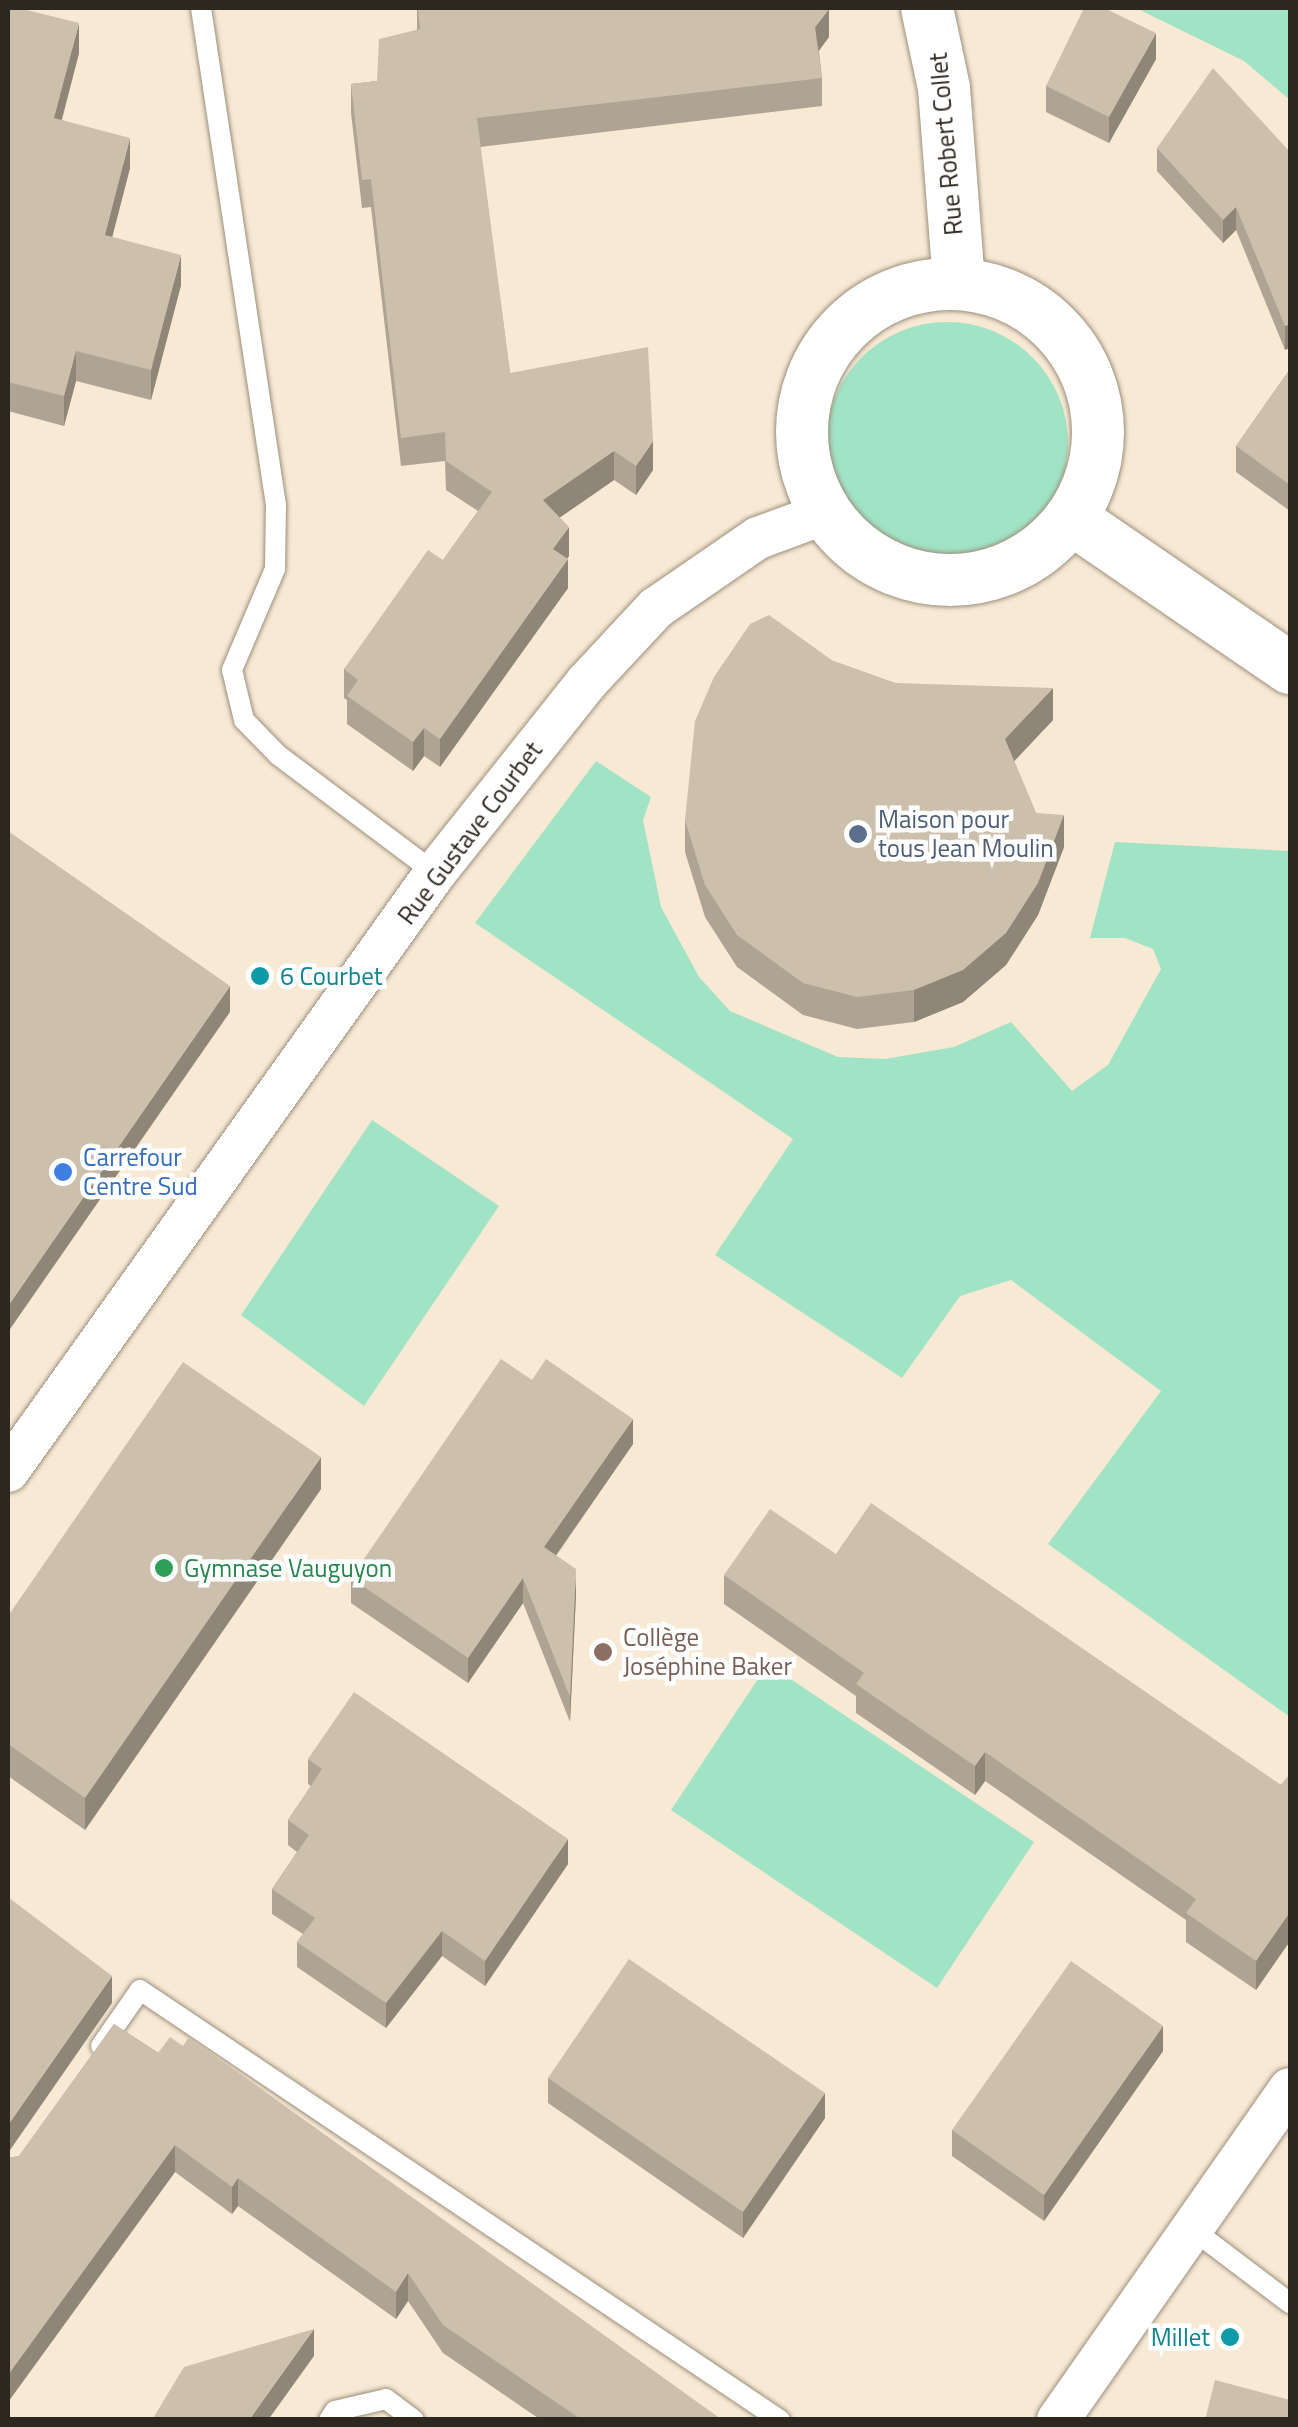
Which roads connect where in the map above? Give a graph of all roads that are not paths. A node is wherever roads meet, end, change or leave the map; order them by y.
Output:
1 (201, 8) edge
2 (927, 8) edge
3 (958, 282) junction
4 (826, 512) junction
5 (1072, 519) junction
6 (1290, 668) edge
7 (435, 874) junction
8 (8, 1471) edge
9 (85, 2068) edge
10 (1290, 2089) edge
11 (1192, 2229) junction
12 (1290, 2303) edge
13 (328, 2420) edge
14 (414, 2420) edge
15 (780, 2420) edge
16 (1058, 2420) edge

1 - 7 lane
2 - 3 street, Rue Robert Collet
3 - 4 street
3 - 5 street
4 - 5 street
4 - 7 street, Rue Gustave Courbet
5 - 6 street
7 - 8 street, Rue Gustave Courbet
9 - 15 lane
10 - 11 street
11 - 12 lane
11 - 16 street
13 - 14 lane

